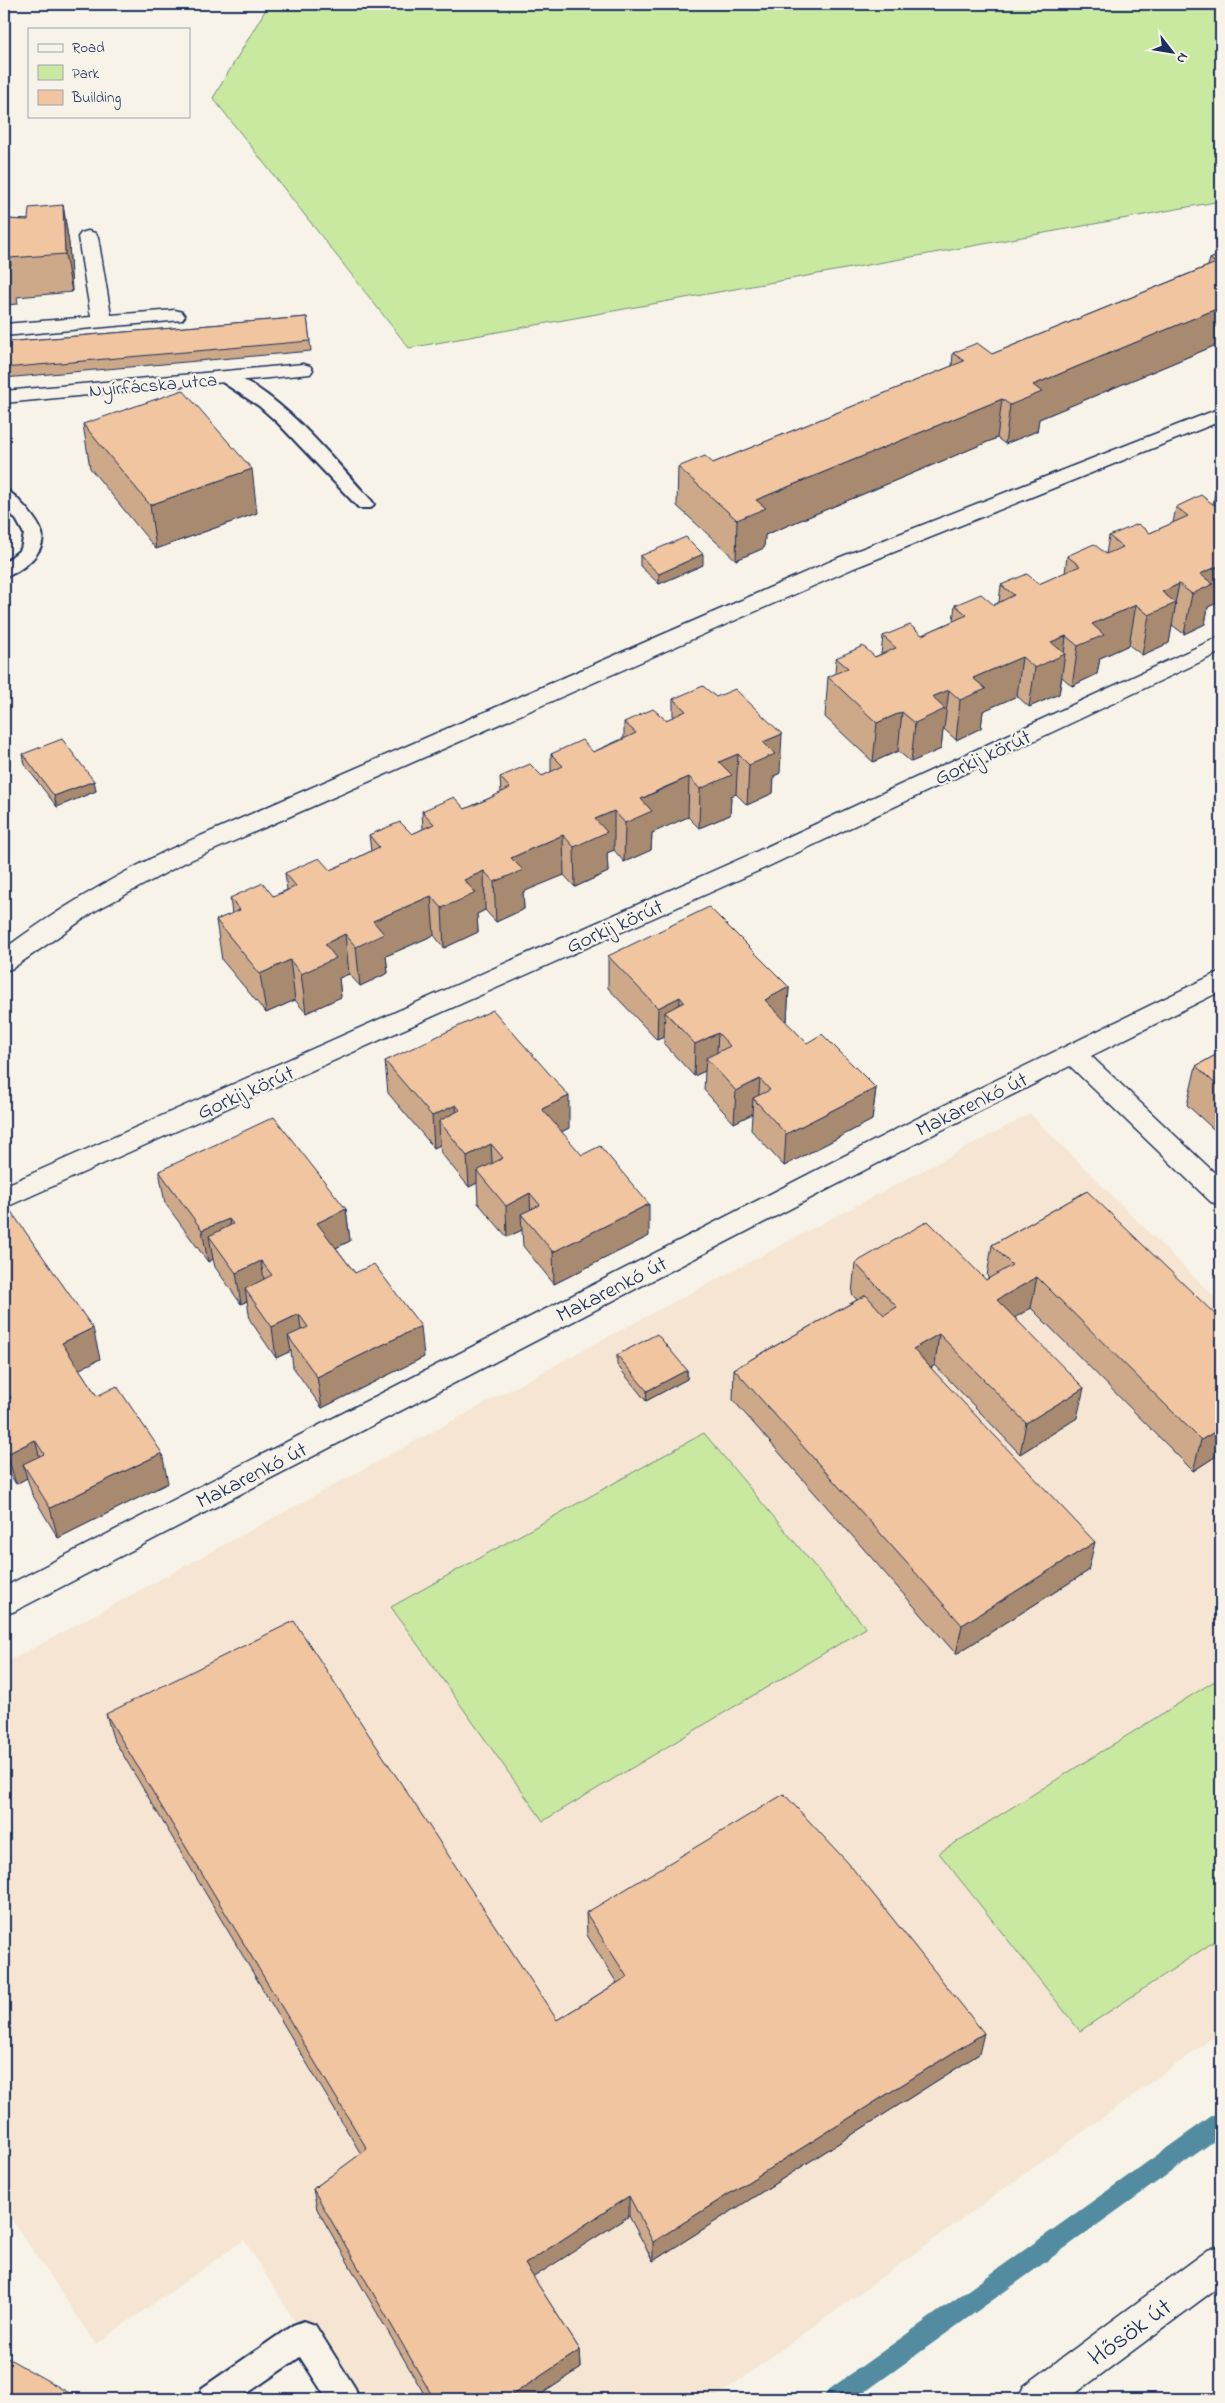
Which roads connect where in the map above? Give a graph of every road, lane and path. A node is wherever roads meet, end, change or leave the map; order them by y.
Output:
1 (88, 236) dead end
2 (174, 316) dead end
3 (102, 322) junction
4 (4, 330) edge
5 (303, 370) dead end
6 (225, 378) junction
7 (4, 397) edge
8 (1221, 414) edge
9 (4, 495) edge
10 (366, 504) dead end
11 (4, 571) edge
12 (1221, 644) edge
13 (4, 962) edge
14 (1221, 980) edge
15 (1072, 1053) junction
16 (1221, 1195) edge
17 (4, 1198) edge
18 (4, 1602) edge
19 (1221, 2263) edge
20 (213, 2399) edge
21 (344, 2399) edge
22 (1037, 2399) edge

1 - 3 street
2 - 3 street
3 - 4 street
5 - 6 street, Nyírfácska utca
6 - 7 street, Nyírfácska utca
6 - 10 lane
8 - 13 street
9 - 11 lane
12 - 17 street, Gorkij körút
14 - 15 street, Makarenkó út
15 - 16 street
15 - 18 street, Makarenkó út
19 - 22 street, Hősök út
20 - 21 lane

